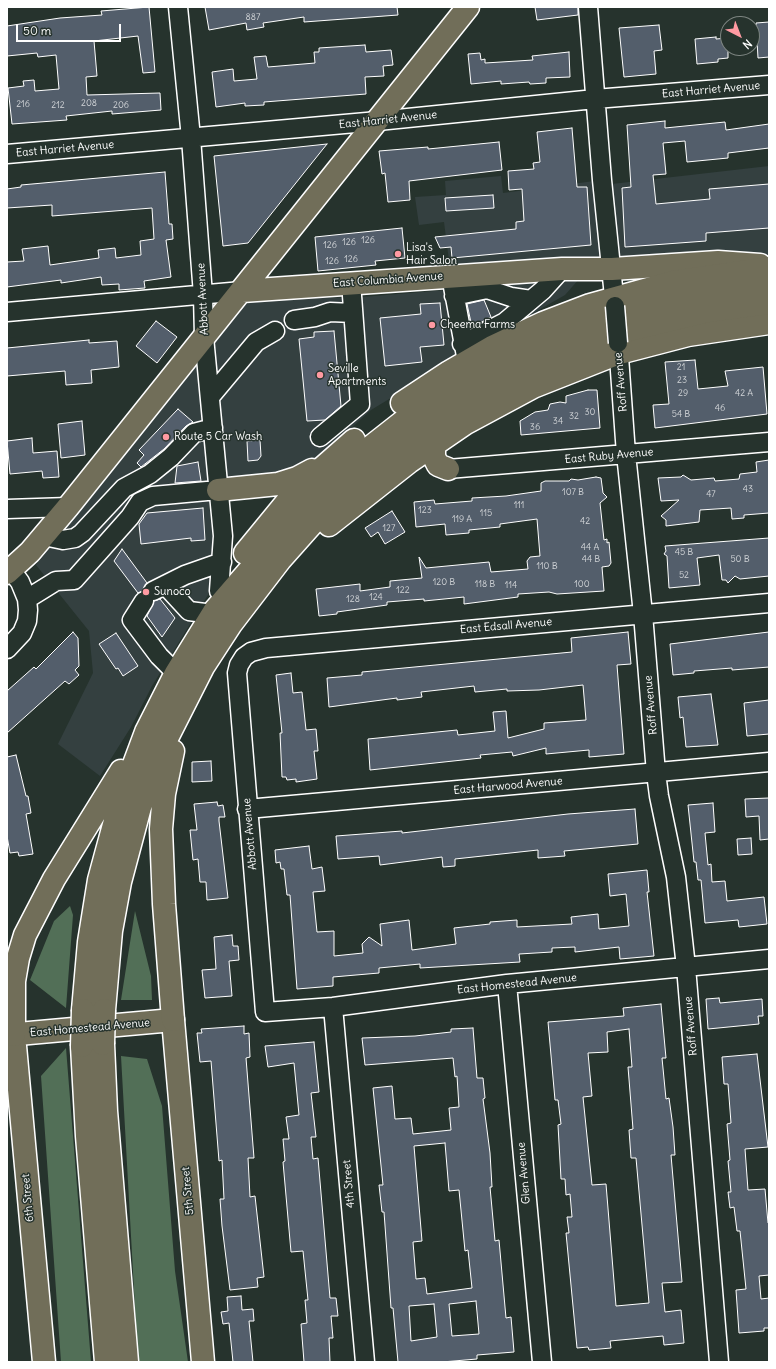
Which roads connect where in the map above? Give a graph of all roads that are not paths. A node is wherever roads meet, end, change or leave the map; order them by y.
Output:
1 (178, 7) edge
2 (468, 7) edge
3 (588, 7) edge
4 (769, 85) edge
5 (595, 99) junction
6 (378, 121) junction
7 (191, 138) junction
8 (7, 154) edge
9 (769, 267) edge
10 (562, 269) junction
11 (612, 269) junction
12 (351, 282) junction
13 (324, 284) junction
14 (452, 286) junction
15 (769, 286) edge
16 (242, 291) junction
17 (203, 295) junction
18 (531, 300) junction
19 (614, 301) junction
20 (769, 303) edge
21 (7, 312) edge
22 (330, 312) junction
23 (353, 313) junction
24 (294, 320) dead end
25 (769, 323) edge
26 (275, 330) dead end
27 (204, 337) junction
28 (618, 348) junction
29 (465, 353) junction
30 (210, 397) junction
31 (213, 428) junction
32 (320, 437) dead end
33 (437, 441) junction
34 (769, 442) edge
35 (338, 453) junction
36 (626, 454) junction
37 (448, 469) joint
38 (218, 490) junction
39 (68, 507) junction
40 (7, 509) edge
41 (44, 536) junction
42 (222, 562) junction
43 (9, 571) edge
44 (261, 583) junction
45 (154, 592) junction
46 (27, 599) junction
47 (769, 603) edge
48 (216, 605) junction
49 (643, 614) junction
50 (7, 649) edge
51 (244, 657) joint
52 (176, 673) junction
53 (183, 705) junction
54 (146, 732) junction
55 (769, 762) edge
56 (656, 773) junction
57 (248, 808) junction
58 (769, 959) edge
59 (686, 967) junction
60 (507, 984) junction
61 (333, 1007) junction
62 (93, 1010) junction
63 (265, 1012) joint
64 (173, 1020) junction
65 (10, 1035) edge
66 (93, 1045) junction
67 (44, 1362) edge
68 (106, 1362) edge
69 (127, 1362) edge
70 (203, 1362) edge
71 (365, 1362) edge
72 (542, 1362) edge
73 (719, 1362) edge

1 - 7 street, Abbott Avenue
2 - 6 main road
3 - 5 street, Roff Avenue
4 - 5 street, East Harriet Avenue
5 - 6 street, East Harriet Avenue
5 - 11 street, Roff Avenue
6 - 7 street, East Harriet Avenue
6 - 16 main road
7 - 8 street, East Harriet Avenue
7 - 17 street, Abbott Avenue
9 - 11 main road, East Columbia Avenue
9 - 19 main road
10 - 11 main road, East Columbia Avenue
10 - 14 main road, East Columbia Avenue
10 - 18 street
11 - 19 street, Roff Avenue
12 - 13 main road, East Columbia Avenue
12 - 14 main road, East Columbia Avenue
12 - 23 street
13 - 16 main road, East Columbia Avenue
13 - 22 street
14 - 18 street
14 - 29 street
15 - 48 main road
16 - 17 street, East Columbia Avenue
16 - 27 main road
17 - 21 street, East Columbia Avenue
17 - 27 street, Abbott Avenue
18 - 29 street
19 - 28 street, Roff Avenue, bridge
19 - 29 main road
20 - 44 main road
22 - 23 street
22 - 24 street
23 - 32 street
25 - 28 main road
26 - 30 street
27 - 30 street, Abbott Avenue
27 - 39 main road
28 - 33 main road
28 - 36 street, Roff Avenue
29 - 35 main road
30 - 31 street, Abbott Avenue
31 - 38 street, Abbott Avenue
31 - 41 street
33 - 37 main road
33 - 44 main road
34 - 36 street, East Ruby Avenue
35 - 38 main road
35 - 48 main road
36 - 37 street, East Ruby Avenue
36 - 49 street, Roff Avenue
38 - 42 street, Abbott Avenue
38 - 46 street
39 - 40 street
39 - 41 main road
41 - 43 main road
42 - 45 street
42 - 48 street, Abbott Avenue
43 - 46 street
44 - 53 main road
45 - 48 street
45 - 52 street
46 - 50 street
47 - 49 street, East Edsall Avenue
48 - 52 main road
49 - 51 street, East Edsall Avenue
49 - 56 street, Roff Avenue
51 - 57 street, Abbott Avenue
52 - 54 main road
53 - 62 main road
53 - 64 main road, 5th Street
54 - 62 main road
54 - 65 main road, 6th Street
55 - 56 street, East Harwood Avenue
56 - 57 street, East Harwood Avenue
56 - 59 street, Roff Avenue
57 - 63 street, Abbott Avenue
58 - 59 street, East Homestead Avenue
59 - 60 street, East Homestead Avenue
59 - 73 street, Roff Avenue
60 - 61 street, East Homestead Avenue
60 - 72 street, Glen Avenue
61 - 63 street, East Homestead Avenue
61 - 71 street, 4th Street
62 - 66 main road, bridge
64 - 65 main road, East Homestead Avenue
64 - 70 main road, 5th Street
65 - 67 main road, 6th Street
66 - 68 main road
66 - 69 main road

